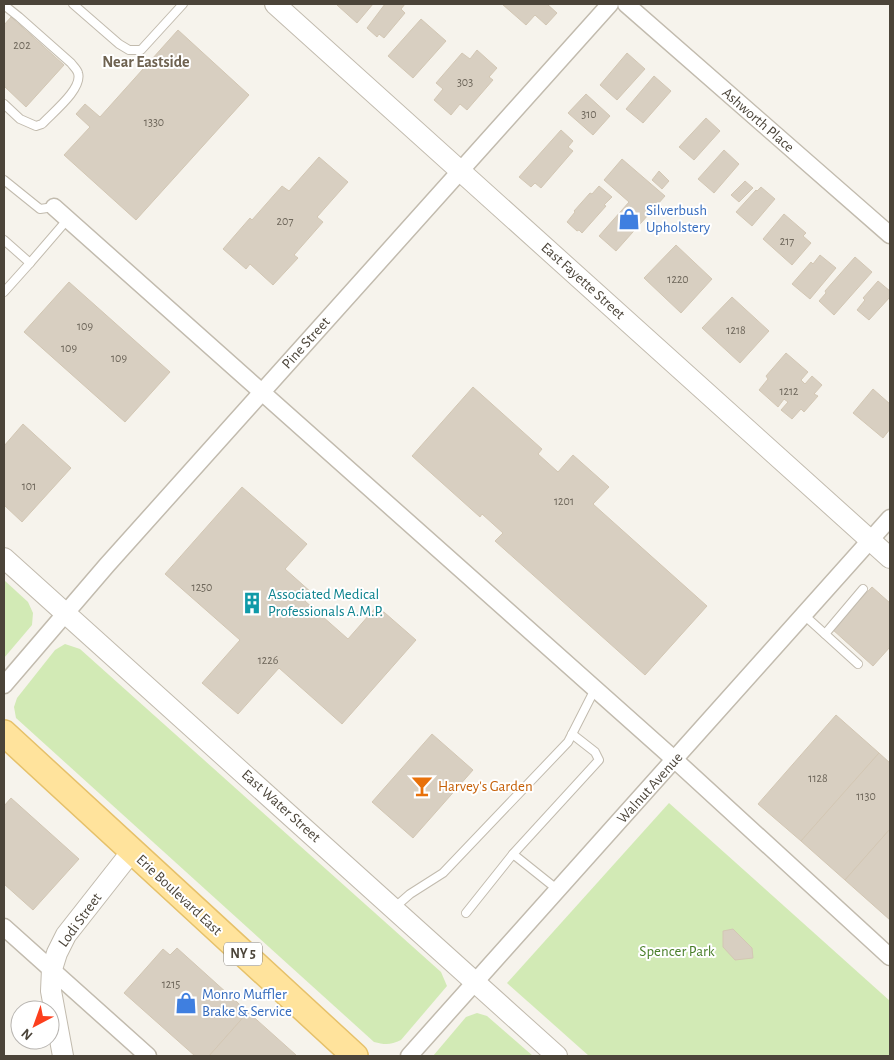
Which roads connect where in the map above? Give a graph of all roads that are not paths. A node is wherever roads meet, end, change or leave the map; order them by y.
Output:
1 (73, 4) edge
2 (183, 4) edge
3 (276, 4) edge
4 (610, 4) edge
5 (626, 4) edge
6 (4, 6) edge
7 (4, 104) edge
8 (460, 171) junction
9 (4, 180) edge
10 (54, 207) joint
11 (67, 220) junction
12 (890, 235) edge
13 (4, 240) edge
14 (30, 262) junction
15 (4, 292) edge
16 (262, 392) junction
17 (890, 518) edge
18 (871, 540) junction
19 (4, 558) edge
20 (890, 558) edge
21 (863, 589) dead end
22 (65, 613) junction
23 (804, 616) junction
24 (825, 634) junction
25 (858, 664) dead end
26 (4, 685) edge
27 (595, 689) junction
28 (4, 733) edge
29 (572, 734) junction
30 (675, 760) junction
31 (132, 851) junction
32 (513, 854) junction
33 (558, 890) junction
34 (394, 908) junction
35 (466, 913) dead end
36 (4, 927) edge
37 (890, 956) edge
38 (52, 970) junction
39 (475, 982) junction
40 (63, 1056) edge
41 (148, 1056) edge
42 (355, 1056) edge
43 (409, 1056) edge
44 (557, 1056) edge

1 - 2 lane
3 - 8 street, East Fayette Street
4 - 8 street, Pine Street
5 - 12 street, Ashworth Place
6 - 7 lane
8 - 16 street, Pine Street
8 - 18 street, East Fayette Street
9 - 10 lane
10 - 11 street
11 - 14 lane
11 - 16 street
13 - 14 lane
14 - 15 lane
16 - 22 street, Pine Street
16 - 27 street
17 - 18 street, Walnut Avenue
18 - 20 street, East Fayette Street
18 - 23 street, Walnut Avenue
19 - 22 street, East Water Street
21 - 24 lane
22 - 26 street, Pine Street
22 - 34 street, East Water Street
23 - 24 lane
23 - 30 street, Walnut Avenue
24 - 25 lane
27 - 29 lane
27 - 30 street
28 - 31 main road, Erie Boulevard East / NY 5
29 - 32 lane
29 - 34 lane
30 - 33 street, Walnut Avenue
30 - 37 street
31 - 38 street, Lodi Street
31 - 42 main road, Erie Boulevard East / NY 5
32 - 33 lane
32 - 35 lane
33 - 39 street, Walnut Avenue
34 - 39 street, East Water Street
36 - 38 street
38 - 40 street, Lodi Street
38 - 41 street
39 - 43 street, Walnut Avenue
39 - 44 street, East Water Street

